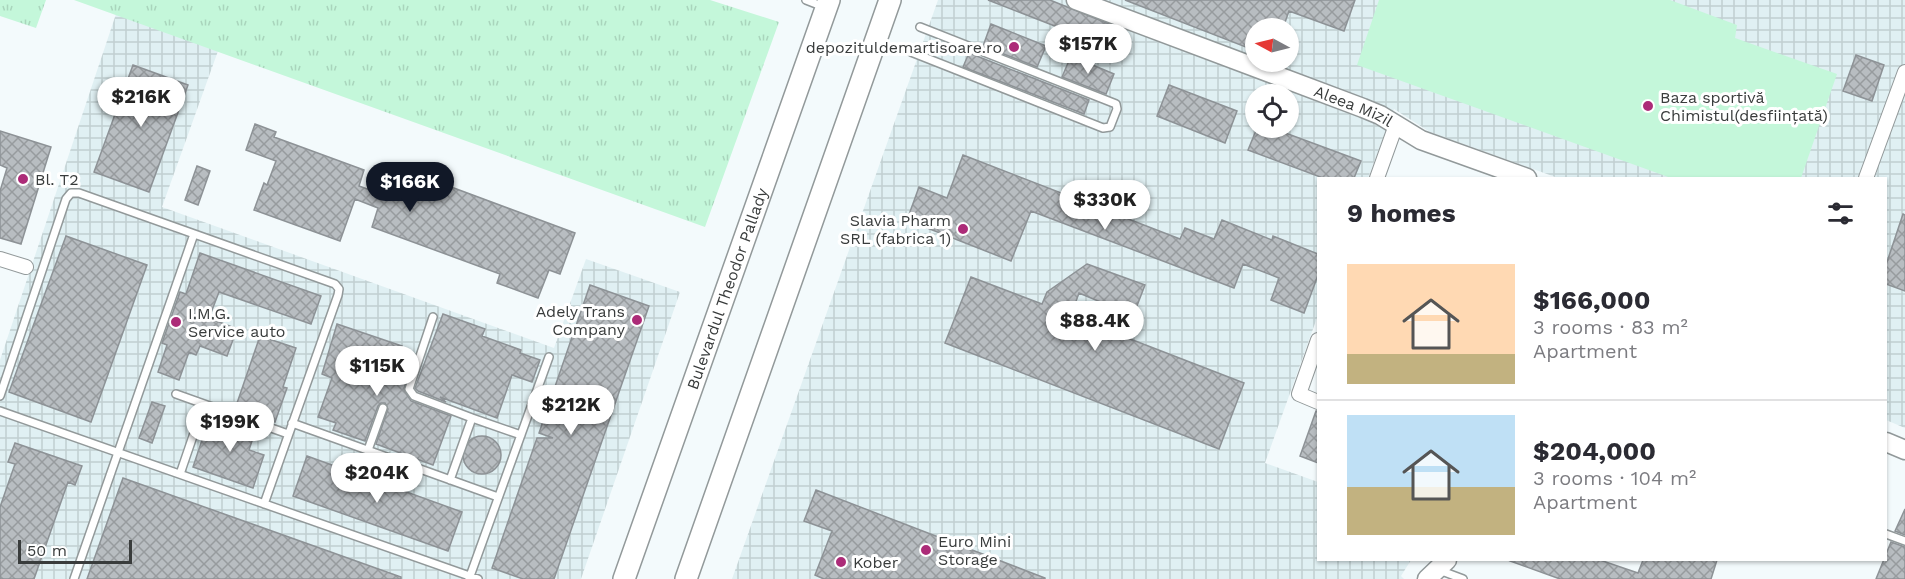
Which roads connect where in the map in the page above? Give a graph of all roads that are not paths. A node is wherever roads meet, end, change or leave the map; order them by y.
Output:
1 (806, 0) edge
2 (890, 0) edge
3 (1076, 0) edge
4 (828, 4) edge
5 (920, 27) dead end
6 (911, 52) dead end
7 (1905, 72) edge
8 (1396, 125) junction
9 (1377, 177) edge
10 (1524, 177) edge
11 (1866, 177) edge
12 (194, 234) junction
13 (0, 259) edge
14 (26, 267) dead end
15 (433, 318) dead end
16 (1317, 343) edge
17 (549, 357) dead end
18 (176, 394) dead end
19 (0, 396) edge
20 (1317, 402) edge
21 (204, 404) junction
22 (383, 408) dead end
23 (0, 411) edge
24 (472, 418) junction
25 (292, 423) junction
26 (288, 434) junction
27 (521, 435) junction
28 (1887, 442) edge
29 (368, 450) junction
30 (1905, 450) edge
31 (118, 453) junction
32 (180, 474) junction
33 (450, 480) junction
34 (498, 497) junction
35 (264, 504) junction
36 (1887, 534) edge
37 (1905, 541) edge
38 (1437, 569) edge
39 (469, 578) edge
40 (74, 579) edge
41 (478, 579) edge
42 (624, 579) edge
43 (686, 579) edge
44 (1463, 579) edge

1 - 4 lane
2 - 43 main road
3 - 8 street, Aleea Mizil
4 - 42 main road, Bulevardul Theodor Pallady
5 - 6 lane
7 - 11 street
8 - 9 street
8 - 10 street, Aleea Mizil
12 - 19 lane
12 - 25 lane
12 - 31 lane
13 - 14 street
15 - 24 lane
16 - 20 street
17 - 27 lane
18 - 21 lane
21 - 26 lane
21 - 32 lane
22 - 29 lane
23 - 31 lane
24 - 27 lane
24 - 33 lane
25 - 26 lane
25 - 29 lane
26 - 35 lane
27 - 34 lane
28 - 30 street
29 - 33 lane
31 - 32 lane
31 - 40 lane
32 - 35 lane
33 - 34 lane
34 - 39 lane
35 - 39 lane
36 - 37 lane
38 - 44 lane
39 - 41 lane

